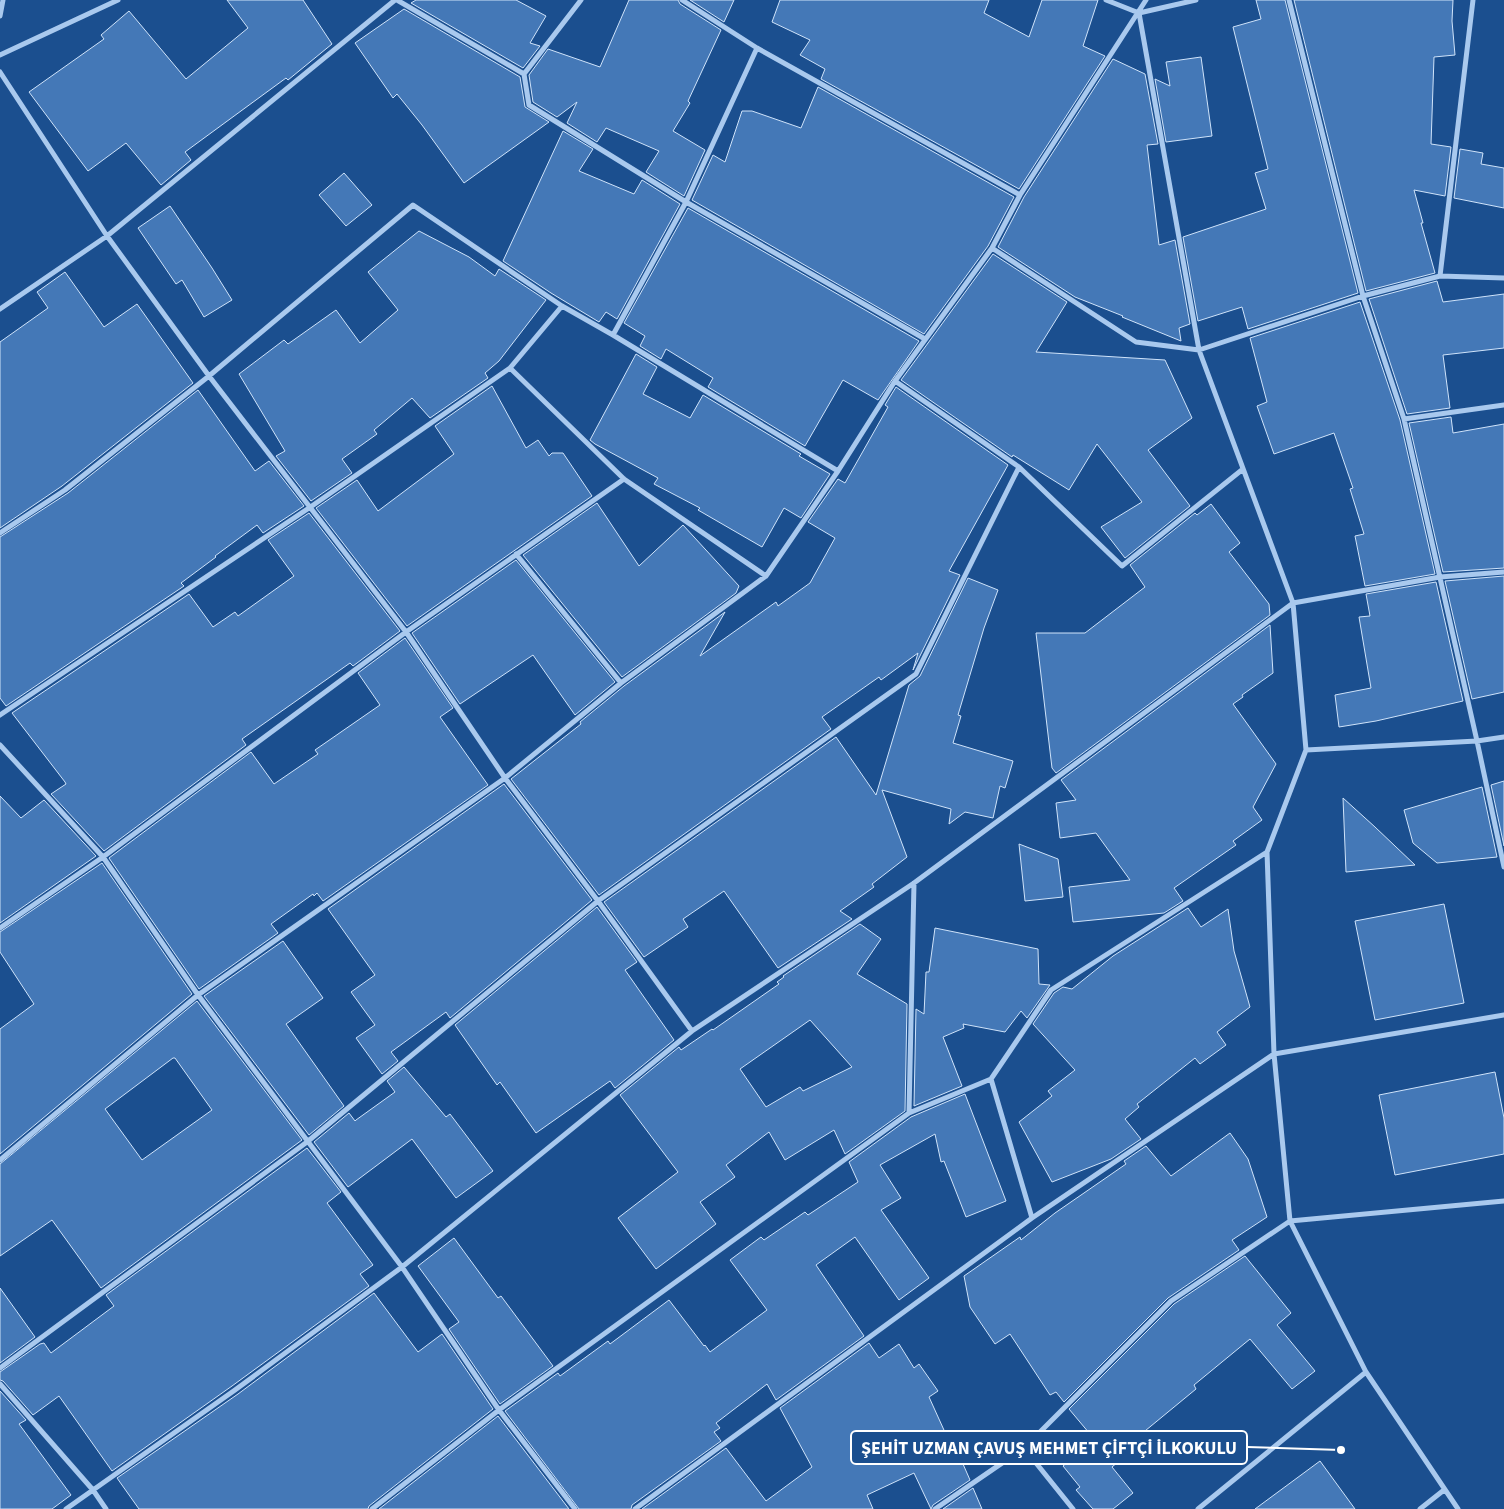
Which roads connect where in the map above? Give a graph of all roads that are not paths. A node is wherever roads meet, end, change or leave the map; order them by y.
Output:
1 (3, 0) edge
2 (118, 0) edge
3 (396, 0) edge
4 (581, 0) edge
5 (682, 0) edge
6 (1106, 0) edge
7 (1146, 0) edge
8 (1196, 0) edge
9 (1289, 0) edge
10 (1473, 0) edge
11 (1139, 13) junction
12 (0, 16) edge
13 (757, 48) junction
14 (0, 55) edge
15 (0, 72) edge
16 (524, 74) junction
17 (1020, 195) junction
18 (686, 202) junction
19 (107, 236) junction
20 (992, 248) junction
21 (1440, 276) junction
22 (1504, 278) edge
23 (1363, 296) junction
24 (562, 306) junction
25 (0, 309) edge
26 (614, 335) junction
27 (925, 339) junction
28 (1199, 350) junction
29 (510, 368) junction
30 (209, 376) junction
31 (896, 381) junction
32 (1504, 406) edge
33 (1404, 420) junction
34 (1019, 467) junction
35 (1243, 469) junction
36 (838, 471) junction
37 (624, 479) junction
38 (309, 508) junction
39 (0, 534) edge
40 (516, 554) junction
41 (1504, 572) edge
42 (766, 576) junction
43 (1440, 577) junction
44 (1293, 603) junction
45 (406, 632) junction
46 (621, 683) junction
47 (0, 715) edge
48 (1504, 737) edge
49 (1477, 741) junction
50 (0, 745) edge
51 (1306, 750) junction
52 (505, 778) junction
53 (1266, 852) junction
54 (103, 857) junction
55 (1504, 867) edge
56 (914, 883) junction
57 (598, 901) junction
58 (0, 928) edge
59 (198, 995) junction
60 (1504, 1016) edge
61 (692, 1032) junction
62 (1274, 1054) junction
63 (991, 1079) junction
64 (909, 1113) junction
65 (307, 1142) junction
66 (0, 1160) edge
67 (1504, 1201) edge
68 (1032, 1218) junction
69 (1290, 1221) junction
70 (402, 1266) junction
71 (0, 1368) edge
72 (1366, 1372) junction
73 (0, 1384) edge
74 (499, 1410) junction
75 (1024, 1448) junction
76 (93, 1490) junction
77 (1444, 1490) junction
78 (66, 1509) edge
79 (106, 1509) edge
80 (372, 1509) edge
81 (574, 1509) edge
82 (635, 1509) edge
83 (935, 1509) edge
84 (1073, 1509) edge
85 (1198, 1509) edge
86 (1420, 1509) edge
87 (1458, 1509) edge

1 - 12 street
2 - 14 street
3 - 16 street
3 - 19 street
4 - 16 street
5 - 13 street
6 - 11 street
7 - 11 street
8 - 11 street
9 - 23 street
10 - 21 street
11 - 17 street
11 - 28 street
13 - 17 street
13 - 18 street
15 - 19 street
16 - 18 street
17 - 20 street
18 - 26 street
18 - 27 street
19 - 25 street
19 - 30 street
20 - 27 street
20 - 28 street
21 - 22 street
21 - 23 street
23 - 28 street
23 - 33 street
24 - 26 street
24 - 29 street
24 - 30 street
26 - 36 street
27 - 31 street
28 - 35 street
29 - 37 street
29 - 38 street
30 - 38 street
30 - 39 street
31 - 34 street
31 - 36 street
32 - 33 street
33 - 43 street
34 - 35 street
34 - 57 street
35 - 44 street
36 - 42 street
37 - 40 street
37 - 42 street
38 - 45 street
38 - 47 street
40 - 45 street
40 - 46 street
41 - 43 street
42 - 46 street
43 - 44 street
43 - 49 street
44 - 51 street
44 - 56 street
45 - 52 street
45 - 54 street
46 - 52 street
48 - 49 street
49 - 51 street
49 - 55 street
50 - 54 street
51 - 53 street
52 - 57 street
52 - 59 street
53 - 62 street
53 - 63 street
54 - 58 street
54 - 59 street
56 - 61 street
56 - 64 street
57 - 61 street
57 - 65 street
59 - 65 street
59 - 66 street
60 - 62 street
61 - 70 street
62 - 68 street
62 - 69 street
63 - 64 street
63 - 68 street
64 - 74 street
65 - 70 street
65 - 71 street
67 - 69 street
68 - 82 street
69 - 72 street
69 - 75 street
70 - 74 street
70 - 76 street
72 - 77 street
72 - 85 street
73 - 76 street
74 - 80 street
74 - 81 street
75 - 83 street
75 - 84 street
76 - 78 street
76 - 79 street
77 - 86 street
77 - 87 street

